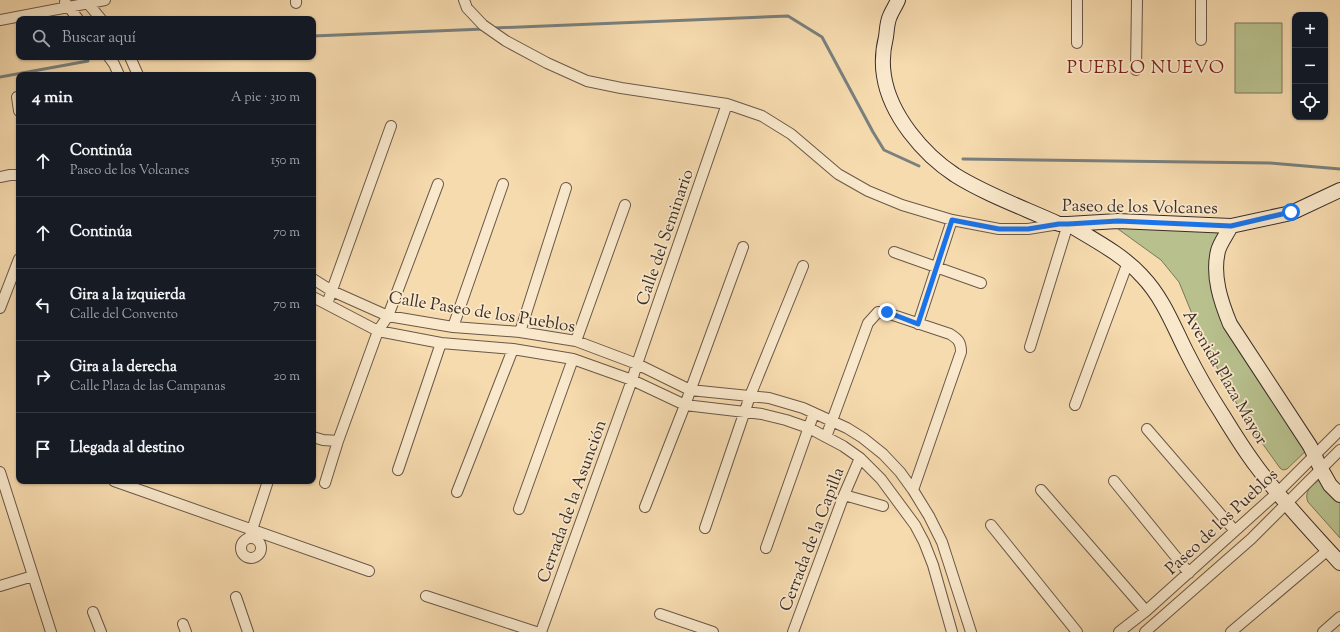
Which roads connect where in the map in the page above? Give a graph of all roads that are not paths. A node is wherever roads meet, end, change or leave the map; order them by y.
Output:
1 (105, 0) edge
2 (898, 0) edge
3 (1077, 0) edge
4 (1137, 0) edge
5 (1201, 0) edge
6 (86, 2) edge
7 (66, 3) edge
8 (466, 4) edge
9 (76, 16) edge
10 (98, 16) edge
11 (0, 20) edge
12 (1201, 40) dead end
13 (1076, 43) dead end
14 (111, 60) edge
15 (131, 60) edge
16 (1136, 70) dead end
17 (118, 72) edge
18 (137, 72) edge
19 (727, 104) junction
20 (391, 126) dead end
21 (16, 175) edge
22 (0, 176) edge
23 (438, 184) dead end
24 (503, 184) dead end
25 (566, 188) dead end
26 (1340, 190) edge
27 (625, 205) dead end
28 (952, 220) junction
29 (1064, 224) junction
30 (1231, 226) junction
31 (743, 247) dead end
32 (894, 252) dead end
33 (1128, 262) junction
34 (802, 266) dead end
35 (16, 267) edge
36 (937, 267) junction
37 (316, 282) edge
38 (981, 284) dead end
39 (332, 290) junction
40 (316, 298) edge
41 (327, 304) junction
42 (0, 308) edge
43 (388, 316) junction
44 (918, 324) junction
45 (453, 327) junction
46 (378, 331) junction
47 (520, 332) junction
48 (576, 341) junction
49 (441, 343) junction
50 (1030, 347) dead end
51 (513, 349) junction
52 (573, 359) junction
53 (637, 364) junction
54 (632, 380) junction
55 (690, 390) junction
56 (750, 396) junction
57 (684, 405) junction
58 (1075, 405) dead end
59 (745, 413) junction
60 (814, 413) junction
61 (831, 420) junction
62 (809, 428) junction
63 (1147, 429) dead end
64 (1340, 430) edge
65 (316, 437) edge
66 (826, 437) junction
67 (338, 441) junction
68 (1340, 450) edge
69 (1314, 454) junction
70 (860, 458) junction
71 (1321, 469) junction
72 (398, 470) dead end
73 (0, 472) edge
74 (1114, 481) dead end
75 (325, 483) dead end
76 (122, 484) edge
77 (267, 484) edge
78 (914, 490) junction
79 (1042, 490) dead end
80 (457, 492) dead end
81 (1277, 493) junction
82 (844, 495) junction
83 (1340, 495) edge
84 (1286, 504) junction
85 (883, 506) dead end
86 (645, 507) dead end
87 (519, 509) dead end
88 (991, 525) dead end
89 (705, 528) dead end
90 (1235, 531) junction
91 (251, 534) junction
92 (766, 548) dead end
93 (1328, 550) junction
94 (1340, 563) edge
95 (369, 571) dead end
96 (1188, 573) junction
97 (33, 576) junction
98 (0, 586) edge
99 (426, 596) dead end
100 (236, 597) dead end
101 (1146, 611) junction
102 (93, 612) dead end
103 (660, 614) dead end
104 (1340, 617) edge
105 (51, 632) edge
106 (101, 632) edge
107 (248, 632) edge
108 (536, 632) edge
109 (541, 632) edge
110 (713, 632) edge
111 (793, 632) edge
112 (952, 632) edge
113 (971, 632) edge
114 (1077, 632) edge
115 (1119, 632) edge
116 (1145, 632) edge
117 (1231, 632) edge
118 (1323, 632) edge

1 - 6 street
2 - 29 street, Paseo de los Volcanes
3 - 13 street
4 - 16 street
5 - 12 street
6 - 7 street
6 - 10 street
7 - 9 street
7 - 11 street
8 - 19 street
14 - 17 street
15 - 18 street
19 - 28 street
19 - 53 street, Calle del Seminario
20 - 39 street
21 - 22 street
23 - 43 street
24 - 45 street
25 - 47 street
26 - 30 street, Paseo de los Volcanes
27 - 48 street
28 - 29 street
28 - 36 street
29 - 30 street, Paseo de los Volcanes
29 - 33 street, Avenida Plaza Mayor
29 - 50 street
30 - 69 street, Avenida Plaza Mayor
31 - 55 street
32 - 36 street
33 - 58 street
33 - 81 street, Avenida Plaza Mayor
34 - 56 street
35 - 42 street
36 - 38 street
36 - 44 street
37 - 39 street, Calle Paseo de los Pueblos
39 - 41 street
39 - 43 street, Calle Paseo de los Pueblos
40 - 41 street, Calle Paseo de los Pueblos
41 - 46 street, Calle Paseo de los Pueblos
43 - 45 street, Calle Paseo de los Pueblos
43 - 46 street
44 - 61 street
44 - 78 street
45 - 47 street, Calle Paseo de los Pueblos
46 - 49 street, Calle Paseo de los Pueblos
46 - 67 street
47 - 48 street, Calle Paseo de los Pueblos
48 - 53 street, Calle Paseo de los Pueblos
49 - 51 street, Calle Paseo de los Pueblos
49 - 72 street
51 - 52 street, Calle Paseo de los Pueblos
51 - 80 street
52 - 54 street, Calle Paseo de los Pueblos
52 - 87 street
53 - 54 street, Calle del Seminario
53 - 55 street, Calle Paseo de los Pueblos
54 - 57 street, Calle Paseo de los Pueblos
54 - 109 street, Cerrada de la Asunción
55 - 56 street, Calle Paseo de los Pueblos
55 - 57 street
56 - 59 street
56 - 60 street, Calle Paseo de los Pueblos
57 - 59 street, Calle Paseo de los Pueblos
57 - 86 street
59 - 62 street, Calle Paseo de los Pueblos
59 - 89 street
60 - 61 street, Calle Paseo de los Pueblos
60 - 62 street
61 - 66 street
61 - 78 street, Calle Paseo de los Pueblos
62 - 66 street, Calle Paseo de los Pueblos
62 - 92 street
63 - 90 street
64 - 69 street, Paseo de los Pueblos
65 - 67 street
66 - 70 street, Calle Paseo de los Pueblos
67 - 75 street
68 - 71 street
69 - 71 street, Avenida Plaza Mayor
69 - 81 street, Paseo de los Pueblos
70 - 82 street, Cerrada de la Capilla
70 - 112 street, Calle Paseo de los Pueblos
71 - 83 street, Avenida Plaza Mayor
71 - 84 street
73 - 97 street
74 - 96 street
76 - 91 street
77 - 91 street
78 - 113 street, Calle Paseo de los Pueblos
79 - 101 street
81 - 84 street, Avenida Plaza Mayor
81 - 90 street, Paseo de los Pueblos
82 - 85 street
82 - 111 street, Cerrada de la Capilla
84 - 93 street, Avenida Plaza Mayor
84 - 116 street
88 - 114 street
90 - 96 street, Paseo de los Pueblos
91 - 95 street
93 - 94 street, Avenida Plaza Mayor
93 - 117 street
96 - 101 street, Paseo de los Pueblos
97 - 98 street
97 - 105 street
99 - 108 street
100 - 107 street
101 - 115 street, Paseo de los Pueblos
102 - 106 street
103 - 110 street
104 - 118 street

